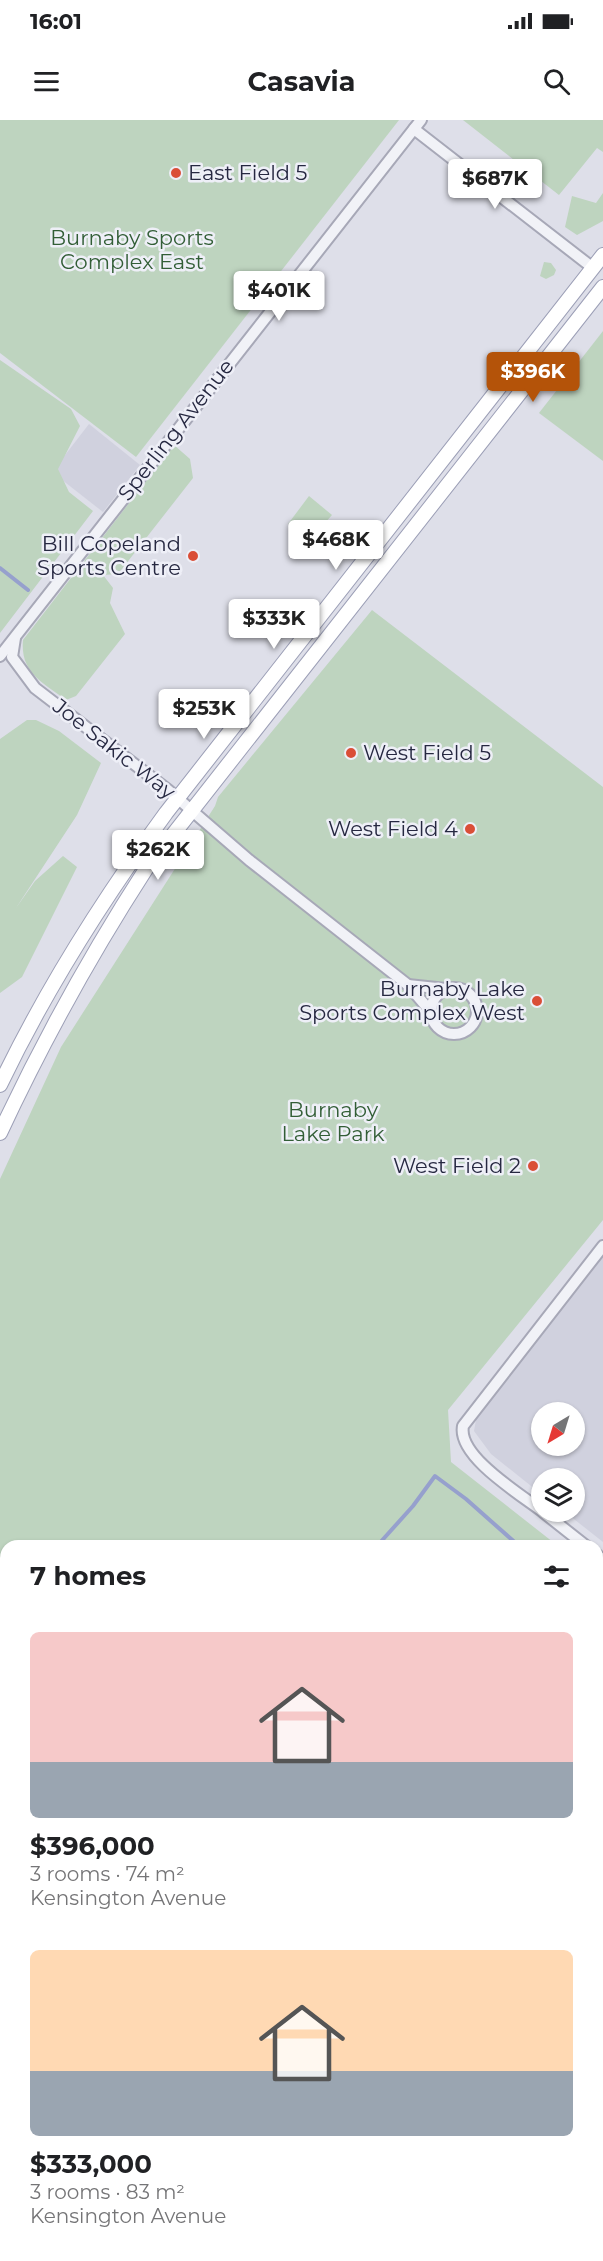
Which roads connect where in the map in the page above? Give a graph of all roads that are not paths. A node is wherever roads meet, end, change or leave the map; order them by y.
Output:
1 (417, 124) edge
2 (603, 255) edge
3 (598, 271) edge
4 (603, 287) edge
5 (15, 635) junction
6 (0, 656) edge
7 (178, 798) junction
8 (192, 810) junction
9 (408, 985) junction
10 (446, 990) junction
11 (431, 1012) junction
12 (0, 1085) edge
13 (0, 1133) edge
14 (603, 1246) edge
15 (531, 1502) edge
16 (556, 1522) edge
17 (578, 1540) edge

1 - 3 street
1 - 5 street, Sperling Avenue
2 - 3 main road
3 - 7 main road
4 - 8 main road
5 - 6 street, Sperling Avenue
5 - 7 street, Joe Sakic Way
7 - 8 street, Joe Sakic Way
7 - 12 main road
8 - 9 street, Joe Sakic Way
8 - 13 main road
9 - 10 street, Joe Sakic Way
9 - 11 street, Joe Sakic Way
10 - 11 street
10 - 11 street, Joe Sakic Way
14 - 15 street
16 - 17 street

